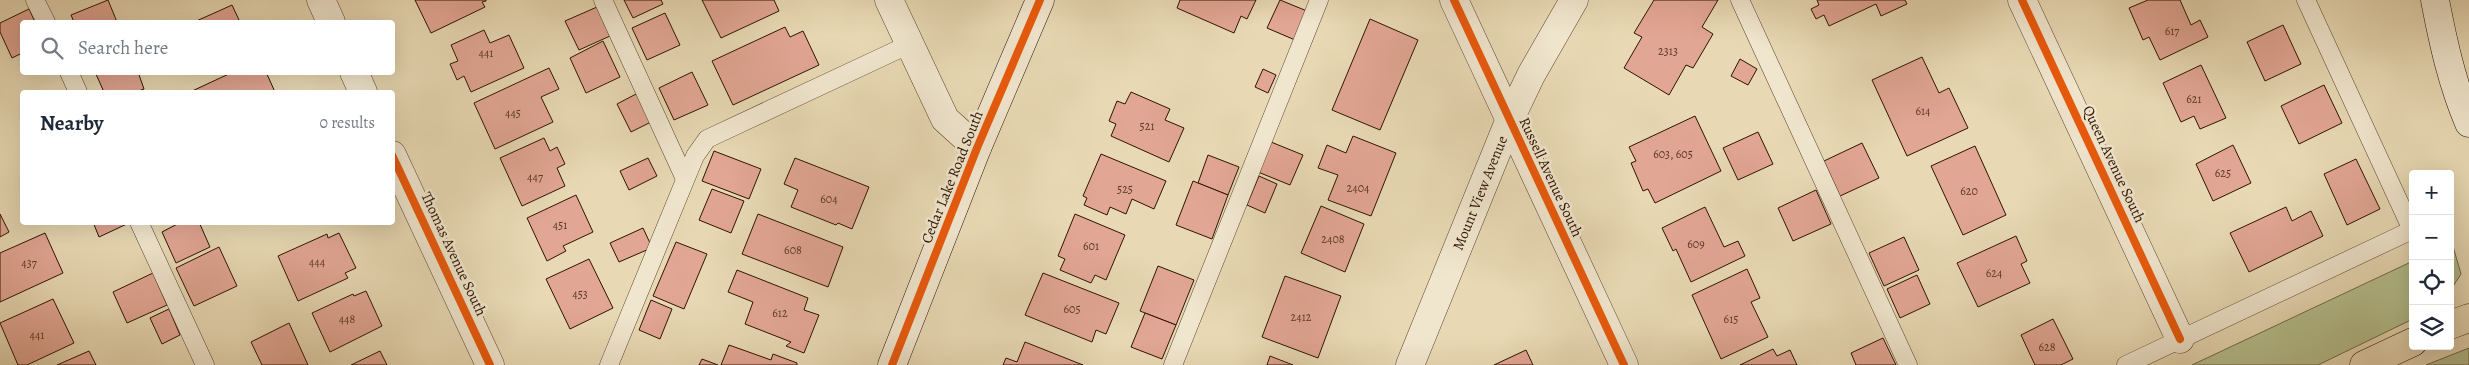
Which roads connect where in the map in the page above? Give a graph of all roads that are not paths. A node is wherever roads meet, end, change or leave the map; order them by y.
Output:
1 (35, 0) edge
2 (321, 0) edge
3 (603, 0) edge
4 (889, 0) edge
5 (1040, 0) edge
6 (1319, 0) edge
7 (1454, 0) edge
8 (1574, 0) edge
9 (1740, 0) edge
10 (2022, 0) edge
11 (2306, 0) edge
12 (2435, 0) edge
13 (45, 20) edge
14 (330, 20) edge
15 (910, 44) junction
16 (70, 75) edge
17 (356, 75) edge
18 (77, 90) edge
19 (363, 90) edge
20 (1510, 119) junction
21 (2469, 122) edge
22 (977, 148) junction
23 (395, 161) edge
24 (685, 179) junction
25 (140, 225) edge
26 (2469, 318) edge
27 (2454, 324) edge
28 (2180, 340) junction
29 (2409, 344) edge
30 (205, 365) edge
31 (490, 365) edge
32 (609, 365) edge
33 (892, 365) edge
34 (1173, 365) edge
35 (1410, 365) edge
36 (1624, 365) edge
37 (1908, 365) edge
38 (2126, 365) edge
39 (2364, 365) edge

1 - 13 lane
2 - 14 street
3 - 24 lane
4 - 15 street
5 - 22 street, Cedar Lake Road South
6 - 34 lane
7 - 20 street, Russell Avenue South
8 - 20 street, Mount View Avenue
9 - 37 lane
10 - 28 street, Queen Avenue South
11 - 28 lane
12 - 21 street
15 - 22 street
15 - 24 lane
16 - 18 lane
17 - 19 street
20 - 35 street, Mount View Avenue
20 - 36 street, Russell Avenue South
22 - 33 street, Cedar Lake Road South
23 - 31 street, Thomas Avenue South
24 - 32 lane
25 - 30 lane
26 - 27 highway
28 - 38 lane
29 - 39 highway

